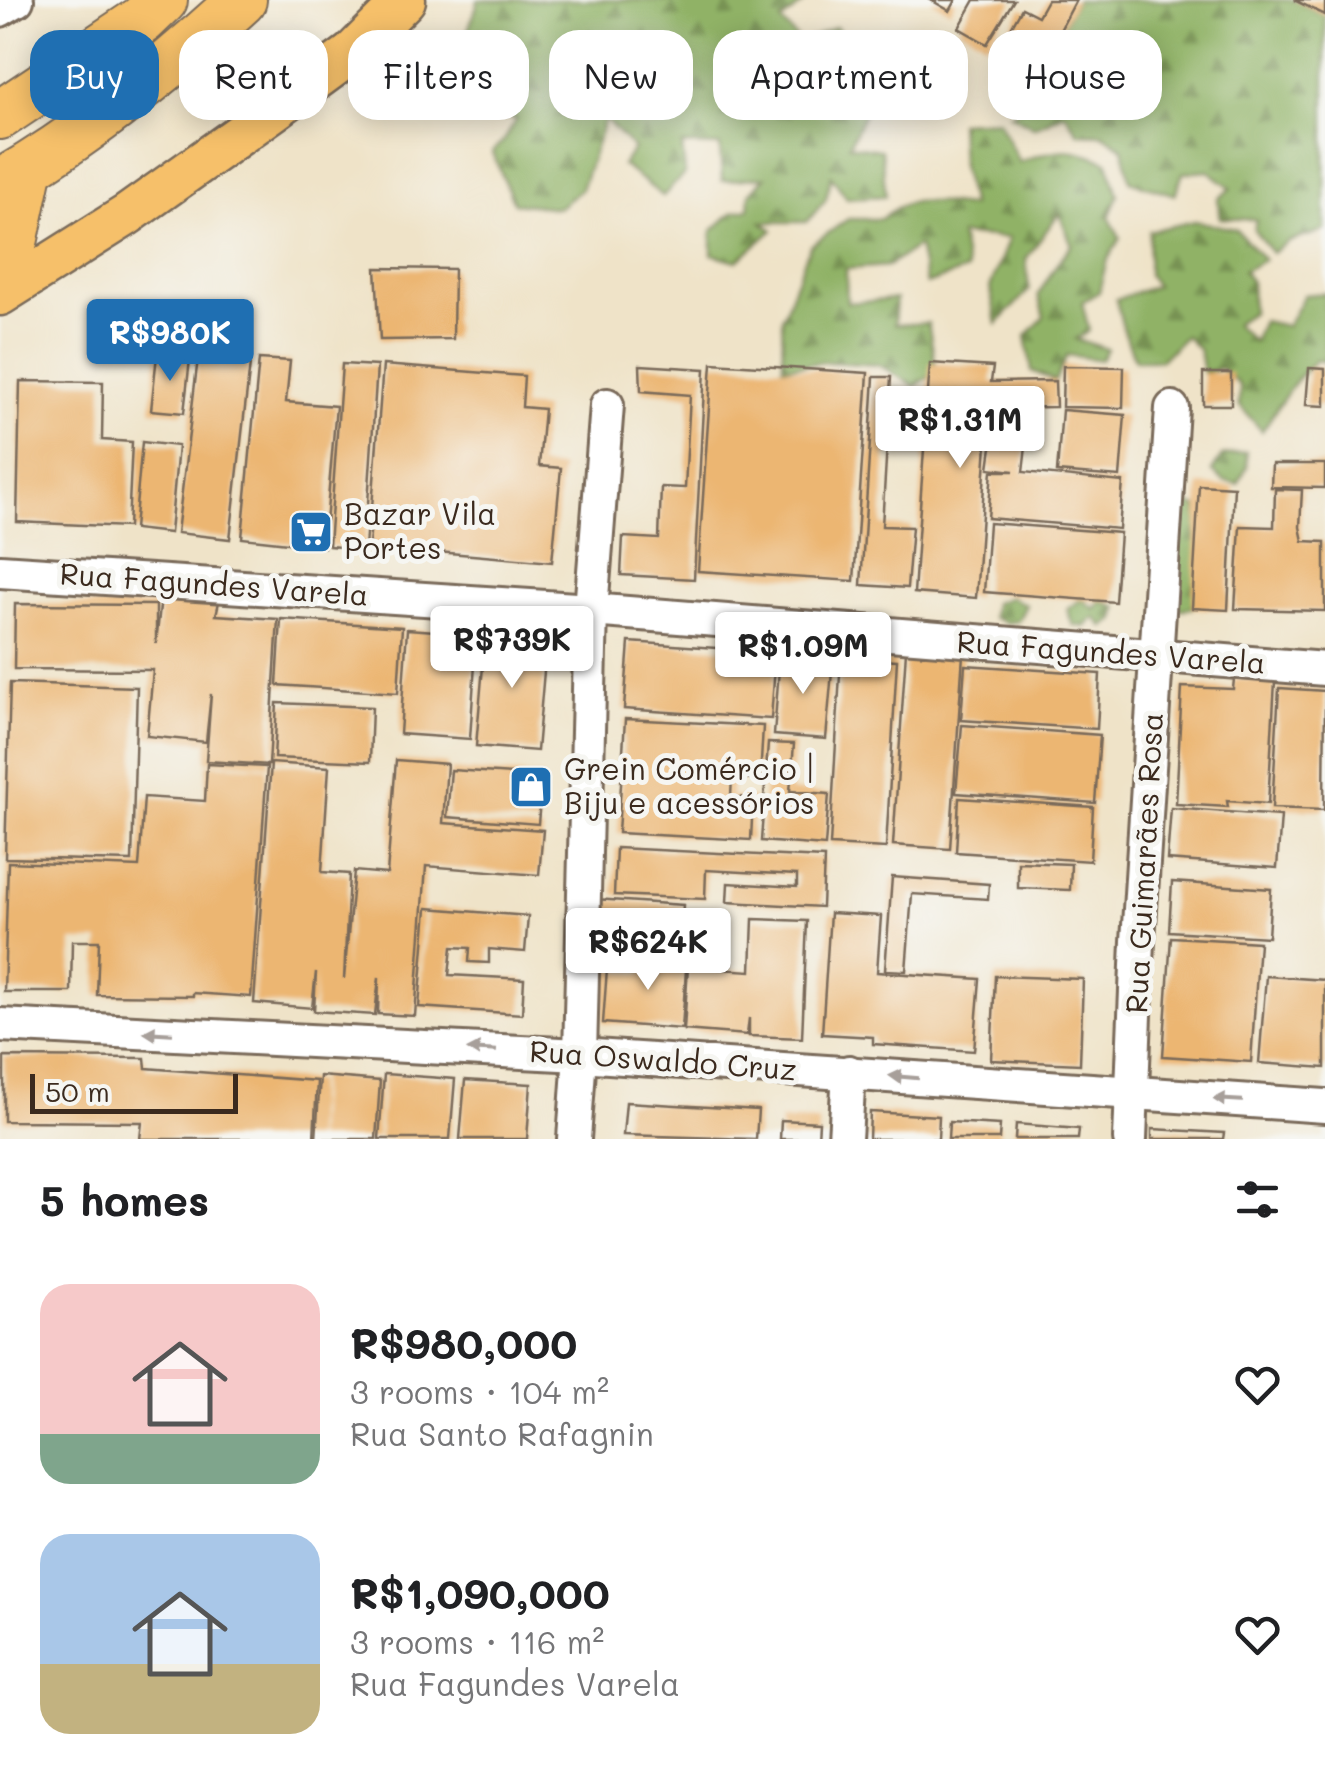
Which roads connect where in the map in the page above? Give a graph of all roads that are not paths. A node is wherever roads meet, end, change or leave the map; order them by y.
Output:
1 (17, 0) edge
2 (163, 0) edge
3 (205, 0) edge
4 (242, 0) edge
5 (405, 0) edge
6 (0, 10) edge
7 (0, 116) edge
8 (10, 168) edge
9 (0, 272) edge
10 (0, 295) edge
11 (607, 404) dead end
12 (1172, 408) dead end
13 (0, 570) edge
14 (592, 610) junction
15 (1157, 658) junction
16 (1325, 669) edge
17 (0, 1025) edge
18 (580, 1055) junction
19 (849, 1072) junction
20 (1133, 1095) junction
21 (1325, 1106) edge
22 (574, 1139) edge
23 (844, 1139) edge
24 (1130, 1139) edge

1 - 6 street
2 - 7 highway
3 - 8 highway
4 - 8 highway
5 - 10 main road
8 - 9 highway
11 - 14 street
12 - 15 street, Rua Guimarães Rosa
13 - 14 street, Rua Fagundes Varela
14 - 15 street, Rua Fagundes Varela
14 - 18 street
15 - 16 street, Rua Fagundes Varela
15 - 20 street, Rua Guimarães Rosa
18 -> 17 street, Rua Oswaldo Cruz
18 - 19 street, Rua Oswaldo Cruz
18 - 22 street
20 -> 19 street, Rua Oswaldo Cruz
19 - 23 street
21 -> 20 street, Rua Oswaldo Cruz
20 - 24 street, Rua Guimarães Rosa

